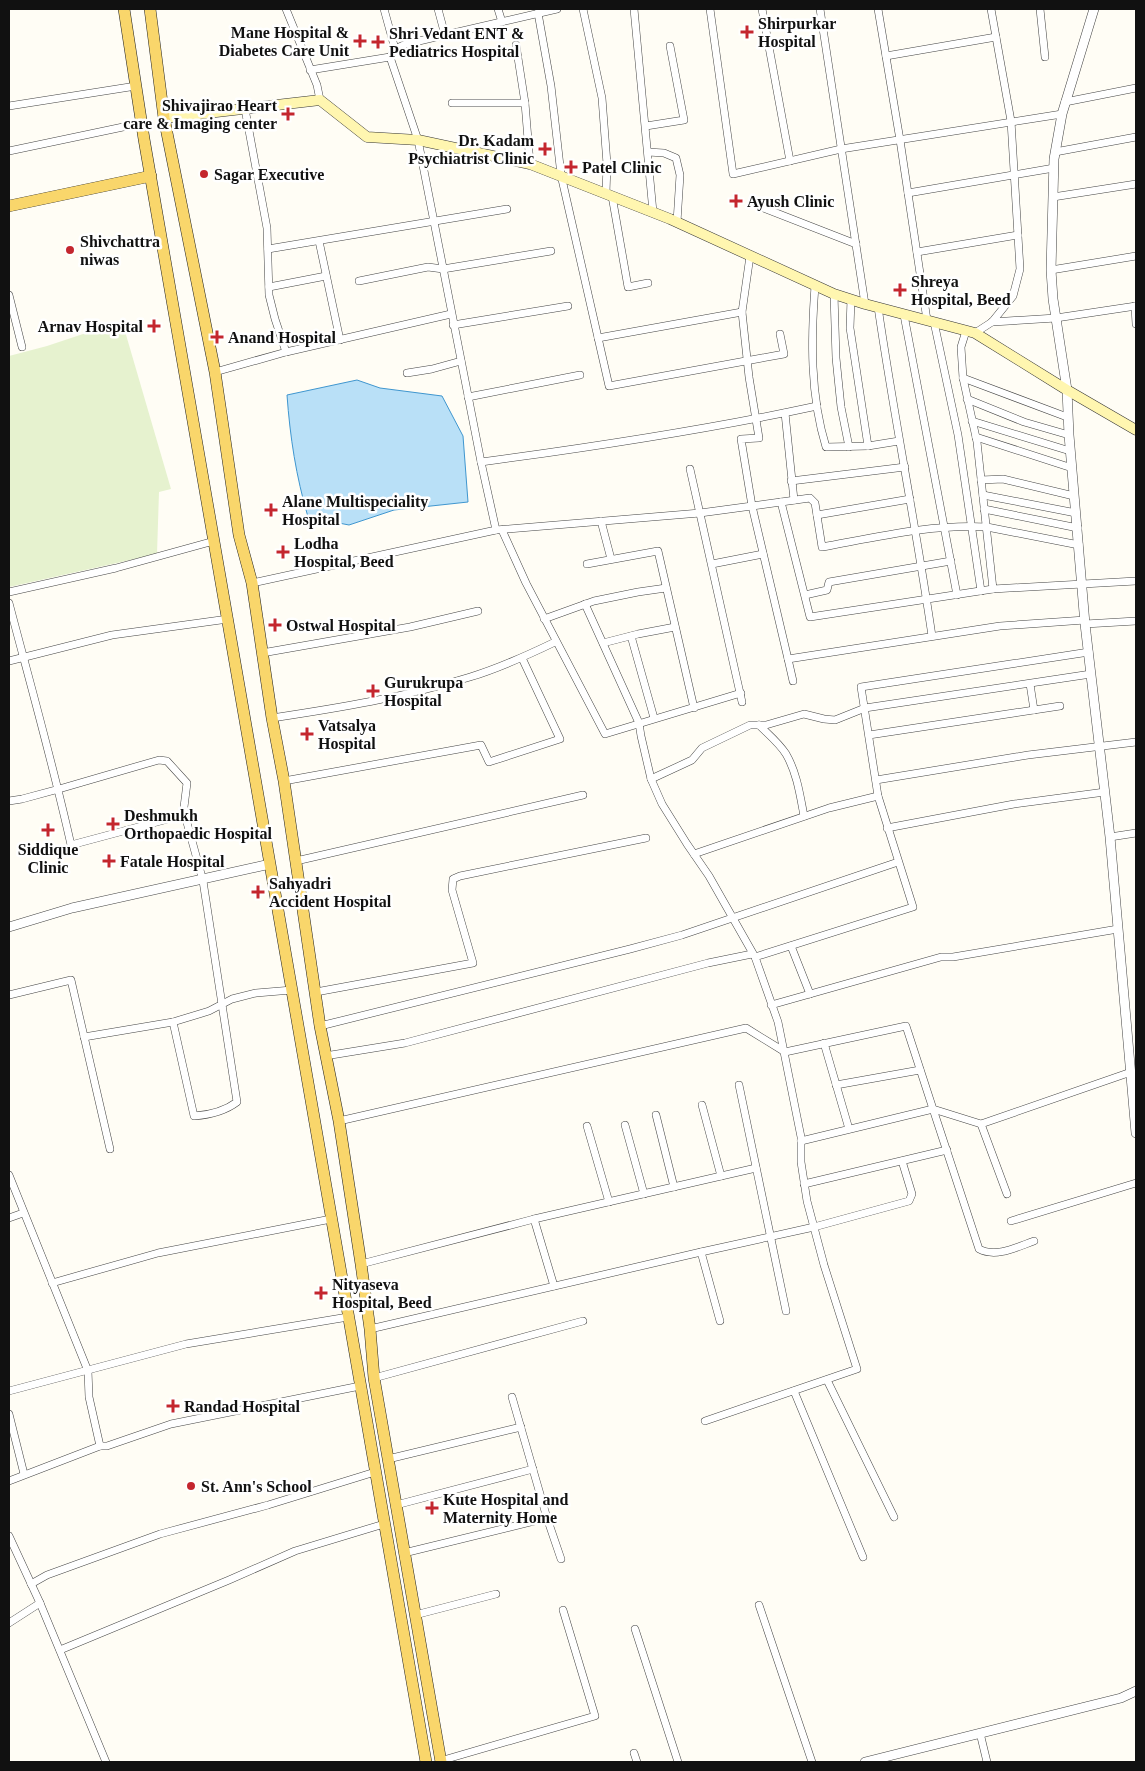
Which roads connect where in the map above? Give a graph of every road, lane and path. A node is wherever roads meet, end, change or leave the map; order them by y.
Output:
1 (124, 9) edge
2 (150, 9) edge
3 (286, 9) edge
4 (384, 9) edge
5 (438, 9) edge
6 (498, 9) edge
7 (557, 9) edge
8 (583, 9) edge
9 (634, 9) edge
10 (710, 9) edge
11 (762, 9) edge
12 (820, 9) edge
13 (878, 9) edge
14 (991, 9) edge
15 (1040, 9) edge
16 (1094, 9) edge
17 (527, 12) edge
18 (538, 13) junction
19 (502, 22) junction
20 (445, 35) junction
21 (996, 37) junction
22 (516, 46) dead end
23 (670, 46) dead end
24 (396, 49) junction
25 (886, 56) junction
26 (390, 57) junction
27 (1045, 57) dead end
28 (310, 70) junction
29 (136, 86) junction
30 (1136, 88) edge
31 (320, 100) junction
32 (1065, 102) junction
33 (452, 103) dead end
34 (525, 103) junction
35 (9, 106) edge
36 (245, 109) junction
37 (1062, 114) junction
38 (164, 118) junction
39 (1011, 121) junction
40 (142, 123) junction
41 (646, 126) junction
42 (1136, 137) edge
43 (418, 140) junction
44 (900, 140) junction
45 (842, 149) junction
46 (9, 151) edge
47 (648, 152) junction
48 (1055, 152) junction
49 (790, 161) junction
50 (530, 164) junction
51 (1054, 168) junction
52 (561, 175) junction
53 (1014, 175) junction
54 (151, 176) junction
55 (1136, 184) edge
56 (908, 193) junction
57 (609, 195) junction
58 (1053, 197) junction
59 (9, 206) edge
60 (762, 207) dead end
61 (507, 209) dead end
62 (653, 212) junction
63 (433, 222) junction
64 (677, 222) junction
65 (1018, 235) junction
66 (319, 241) junction
67 (856, 244) junction
68 (268, 249) junction
69 (551, 251) dead end
70 (917, 252) junction
71 (750, 256) junction
72 (1136, 256) edge
73 (443, 269) junction
74 (1051, 270) junction
75 (326, 276) junction
76 (359, 281) dead end
77 (648, 283) dead end
78 (814, 286) junction
79 (269, 287) junction
80 (834, 294) junction
81 (9, 295) edge
82 (850, 299) junction
83 (865, 304) junction
84 (568, 306) dead end
85 (1136, 306) edge
86 (878, 307) junction
87 (742, 312) junction
88 (452, 314) junction
89 (904, 314) junction
90 (1056, 318) junction
91 (930, 321) junction
92 (992, 322) junction
93 (1136, 324) edge
94 (453, 325) junction
95 (971, 332) junction
96 (780, 334) dead end
97 (598, 338) junction
98 (340, 340) junction
99 (22, 347) dead end
100 (286, 352) junction
101 (747, 360) junction
102 (461, 361) junction
103 (215, 372) junction
104 (407, 373) dead end
105 (580, 375) dead end
106 (963, 378) junction
107 (1066, 390) junction
108 (468, 397) junction
109 (967, 399) junction
110 (817, 406) junction
111 (785, 413) junction
112 (1067, 417) junction
113 (756, 418) junction
114 (972, 421) junction
115 (1136, 430) edge
116 (1069, 435) junction
117 (976, 437) junction
118 (899, 441) junction
119 (868, 446) junction
120 (849, 447) junction
121 (1070, 451) junction
122 (480, 462) junction
123 (905, 466) junction
124 (690, 468) dead end
125 (1072, 468) junction
126 (981, 480) junction
127 (791, 481) junction
128 (983, 496) junction
129 (1074, 496) junction
130 (910, 499) junction
131 (794, 500) junction
132 (781, 502) junction
133 (752, 506) junction
134 (984, 509) junction
135 (700, 513) junction
136 (1076, 513) junction
137 (816, 515) junction
138 (601, 521) junction
139 (972, 526) junction
140 (945, 527) junction
141 (987, 527) junction
142 (1078, 528) junction
143 (499, 530) junction
144 (915, 530) junction
145 (214, 541) junction
146 (1079, 545) junction
147 (764, 554) junction
148 (611, 559) junction
149 (951, 561) junction
150 (587, 564) dead end
151 (712, 564) junction
152 (922, 566) junction
153 (1136, 581) edge
154 (252, 583) junction
155 (1083, 584) junction
156 (666, 588) junction
157 (993, 589) junction
158 (981, 591) junction
159 (9, 592) edge
160 (804, 595) junction
161 (957, 595) junction
162 (927, 599) junction
163 (9, 603) edge
164 (585, 604) junction
165 (478, 611) dead end
166 (228, 619) junction
167 (544, 619) junction
168 (1136, 621) edge
169 (1085, 622) junction
170 (675, 627) junction
171 (631, 636) junction
172 (932, 636) junction
173 (555, 642) junction
174 (603, 643) junction
175 (1089, 652) junction
176 (262, 653) junction
177 (24, 658) junction
178 (522, 658) junction
179 (788, 658) junction
180 (9, 661) edge
181 (1091, 674) junction
182 (793, 681) dead end
183 (1030, 684) junction
184 (740, 693) junction
185 (742, 702) dead end
186 (1060, 706) dead end
187 (694, 708) junction
188 (865, 708) junction
189 (1034, 710) junction
190 (272, 718) junction
191 (654, 718) junction
192 (639, 723) junction
193 (759, 725) junction
194 (869, 735) junction
195 (1136, 742) edge
196 (1099, 747) junction
197 (651, 780) junction
198 (876, 780) junction
199 (284, 781) junction
200 (59, 789) junction
201 (1104, 792) junction
202 (583, 795) dead end
203 (878, 796) junction
204 (9, 801) edge
205 (183, 815) junction
206 (804, 816) junction
207 (887, 828) junction
208 (1136, 834) edge
209 (1110, 837) junction
210 (646, 838) dead end
211 (694, 854) junction
212 (296, 861) junction
213 (898, 862) junction
214 (270, 864) junction
215 (203, 879) junction
216 (733, 918) junction
217 (9, 927) edge
218 (1118, 929) junction
219 (791, 946) junction
220 (753, 956) junction
221 (292, 990) junction
222 (316, 992) junction
223 (810, 994) junction
224 (9, 996) edge
225 (222, 1004) junction
226 (771, 1005) junction
227 (173, 1022) junction
228 (320, 1026) junction
229 (84, 1037) junction
230 (824, 1043) junction
231 (784, 1052) junction
232 (325, 1056) junction
233 (920, 1070) junction
234 (1131, 1072) junction
235 (836, 1084) junction
236 (739, 1085) dead end
237 (1134, 1094) edge
238 (702, 1105) dead end
239 (933, 1109) junction
240 (656, 1115) dead end
241 (339, 1121) junction
242 (981, 1124) junction
243 (625, 1125) dead end
244 (587, 1126) dead end
245 (849, 1129) junction
246 (1136, 1133) edge
247 (801, 1141) junction
248 (110, 1149) dead end
249 (947, 1150) junction
250 (902, 1161) junction
251 (756, 1168) junction
252 (9, 1175) edge
253 (721, 1176) junction
254 (1136, 1183) edge
255 (804, 1184) junction
256 (674, 1187) junction
257 (644, 1194) junction
258 (1007, 1194) dead end
259 (609, 1202) junction
260 (23, 1214) junction
261 (9, 1218) edge
262 (332, 1219) junction
263 (534, 1219) junction
264 (1011, 1221) dead end
265 (814, 1227) junction
266 (770, 1236) junction
267 (1034, 1241) dead end
268 (701, 1252) junction
269 (361, 1264) junction
270 (52, 1283) junction
271 (554, 1286) junction
272 (786, 1311) dead end
273 (348, 1317) junction
274 (583, 1321) dead end
275 (720, 1321) dead end
276 (370, 1328) junction
277 (88, 1371) junction
278 (374, 1378) junction
279 (827, 1380) junction
280 (360, 1386) junction
281 (9, 1391) edge
282 (794, 1391) junction
283 (512, 1397) dead end
284 (9, 1414) edge
285 (705, 1421) dead end
286 (521, 1427) junction
287 (100, 1446) junction
288 (388, 1459) junction
289 (533, 1469) junction
290 (375, 1472) junction
291 (24, 1474) junction
292 (9, 1481) edge
293 (396, 1505) junction
294 (894, 1517) dead end
295 (546, 1518) junction
296 (384, 1524) junction
297 (9, 1536) edge
298 (404, 1553) junction
299 (863, 1557) dead end
300 (561, 1559) dead end
301 (31, 1584) junction
302 (496, 1594) dead end
303 (40, 1602) junction
304 (759, 1605) dead end
305 (563, 1610) dead end
306 (415, 1615) junction
307 (9, 1622) edge
308 (635, 1629) dead end
309 (60, 1650) junction
310 (1136, 1691) edge
311 (980, 1733) junction
312 (634, 1753) dead end
313 (106, 1762) edge
314 (426, 1762) edge
315 (440, 1762) edge
316 (637, 1762) edge
317 (678, 1762) edge
318 (812, 1762) edge
319 (865, 1762) edge
320 (987, 1762) edge

1 - 29 main road
2 - 38 main road
3 - 28 street
4 - 24 street
5 - 20 street
6 - 19 street
7 - 18 street
8 - 57 street
9 - 41 street
10 - 49 street
11 - 49 street
12 - 45 street
13 - 25 street
14 - 21 street
15 - 27 street
16 - 32 street
17 - 18 street
17 - 19 street
18 - 52 street
19 - 20 street
20 - 24 street
21 - 25 street
21 - 39 street
22 - 34 street
23 - 41 street
24 - 26 street
25 - 44 street
26 - 28 street
26 - 43 street
28 - 31 street
29 - 35 street
29 - 40 main road
30 - 32 street
31 - 36 main road
31 - 43 main road
32 - 37 street
33 - 34 street
34 - 50 street
36 - 38 main road
36 - 68 street
37 - 39 street
37 - 48 street
38 - 103 main road
39 - 44 street
39 - 53 street
40 - 46 street
40 - 54 main road
41 - 47 street
42 - 48 street
43 - 50 main road
43 - 63 street
44 - 45 street
44 - 56 street
45 - 49 street
45 - 67 street
47 - 62 street
47 - 64 street
48 - 51 street
50 - 52 main road
51 - 53 street
51 - 58 street
52 - 57 main road
52 - 97 street
53 - 56 street
53 - 65 street
54 - 59 main road
54 - 145 main road
55 - 58 street
56 - 70 street
57 - 62 main road
57 - 77 street
58 - 74 street
60 - 67 street
61 - 63 street
62 - 64 main road
63 - 66 street
63 - 73 street
64 - 71 main road
65 - 70 street
65 - 92 street
66 - 68 street
66 - 75 street
67 - 83 street
68 - 79 street
69 - 73 street
70 - 91 street
71 - 78 main road
71 - 87 street
72 - 74 street
73 - 76 street
73 - 88 street
74 - 90 street
75 - 79 street
75 - 98 street
78 - 80 main road
78 - 110 street
79 - 100 street
80 - 82 main road
80 - 120 street
81 - 99 street
82 - 83 main road
82 - 119 street
83 - 86 main road
84 - 94 street
85 - 90 street
85 - 93 street
86 - 89 main road
86 - 118 street
87 - 97 street
87 - 101 street
88 - 94 street
88 - 98 street
89 - 91 main road
89 - 140 street
90 - 92 street
90 - 107 street
91 - 95 main road
91 - 139 street
92 - 95 street
94 - 102 street
95 - 106 street
95 - 107 main road
96 - 101 street
97 - 101 street
98 - 100 street
100 - 103 street
101 - 113 street
102 - 104 street
102 - 108 street
103 - 154 main road
105 - 108 street
106 - 109 street
106 - 112 street
107 - 112 street
107 - 115 main road
108 - 122 street
109 - 114 street
109 - 116 street
110 - 111 street
110 - 120 street
111 - 113 street
111 - 127 street
112 - 116 street
113 - 122 street
113 - 133 street
114 - 117 street
114 - 121 street
116 - 121 street
117 - 125 street
117 - 126 street
118 - 119 street
118 - 123 street
119 - 120 street
121 - 125 street
122 - 143 street
123 - 127 street
123 - 130 street
124 - 135 street
125 - 129 street
126 - 128 street
126 - 129 street
127 - 131 street
128 - 134 street
128 - 136 street
129 - 136 street
130 - 137 street
130 - 144 street
131 - 132 street
131 - 137 street
132 - 133 street
132 - 160 street
133 - 135 street
133 - 147 street
134 - 141 street
134 - 142 street
135 - 138 street
135 - 151 street
136 - 142 street
137 - 144 street
138 - 143 street
138 - 148 street
139 - 140 street
139 - 141 street
139 - 158 street
140 - 144 street
140 - 149 street
141 - 146 street
141 - 157 street
142 - 146 street
143 - 154 street
143 - 167 street
144 - 152 street
145 - 159 street
145 - 166 main road
146 - 155 street
147 - 151 street
147 - 179 street
148 - 150 street
148 - 156 street
149 - 152 street
149 - 161 street
151 - 184 street
152 - 160 street
152 - 162 street
153 - 155 street
154 - 176 main road
155 - 157 street
155 - 169 street
156 - 164 street
156 - 170 street
157 - 158 street
158 - 161 street
160 - 162 street
161 - 162 street
162 - 172 street
163 - 177 street
164 - 167 street
164 - 174 street
165 - 176 street
166 - 177 street
166 - 214 main road
167 - 173 street
168 - 169 street
169 - 172 street
169 - 175 street
170 - 171 street
170 - 187 street
171 - 174 street
171 - 191 street
172 - 179 street
173 - 178 street
173 - 192 street
174 - 192 street
175 - 181 street
175 - 188 street
176 - 190 main road
177 - 180 street
177 - 200 street
178 - 190 street
178 - 199 street
179 - 182 street
181 - 183 street
181 - 196 street
183 - 188 street
183 - 189 street
184 - 185 street
184 - 187 street
186 - 189 street
187 - 191 street
188 - 193 street
188 - 194 street
189 - 194 street
190 - 199 main road
191 - 192 street
192 - 197 street
193 - 197 street
193 - 206 street
194 - 198 street
195 - 196 street
196 - 198 street
196 - 201 street
197 - 211 street
198 - 203 street
199 - 212 main road
200 - 204 street
200 - 205 street
200 - 205 street
201 - 207 street
201 - 209 street
202 - 212 street
203 - 206 street
203 - 207 street
205 - 215 street
206 - 211 street
207 - 213 street
208 - 209 street
209 - 218 street
210 - 222 street
211 - 216 street
212 - 222 main road
213 - 216 street
213 - 219 street
214 - 215 street
214 - 221 main road
215 - 217 street
215 - 225 street
216 - 220 street
216 - 228 street
218 - 223 street
218 - 234 street
219 - 220 street
219 - 223 street
220 - 226 street
220 - 232 street
221 - 225 street
221 - 262 main road
222 - 228 main road
223 - 226 street
224 - 229 street
225 - 227 street
225 - 227 street
226 - 231 street
227 - 229 street
228 - 232 main road
229 - 248 street
230 - 231 street
230 - 233 street
230 - 235 street
231 - 241 street
231 - 247 street
232 - 241 main road
233 - 235 street
233 - 239 street
234 - 237 street
234 - 242 street
235 - 245 street
236 - 251 street
237 - 246 street
238 - 253 street
239 - 242 street
239 - 245 street
239 - 249 street
240 - 256 street
241 - 269 main road
242 - 258 street
243 - 257 street
244 - 259 street
245 - 247 street
247 - 255 street
249 - 250 street
249 - 267 street
250 - 255 street
250 - 265 street
251 - 253 street
251 - 266 street
252 - 260 street
253 - 256 street
254 - 264 street
255 - 265 street
256 - 257 street
257 - 259 street
259 - 263 street
260 - 261 street
260 - 270 street
262 - 270 street
262 - 273 main road
263 - 269 street
263 - 271 street
265 - 266 street
265 - 279 street
266 - 268 street
266 - 272 street
268 - 271 street
268 - 275 street
269 - 276 main road
270 - 277 street
271 - 276 street
273 - 277 street
273 - 280 main road
274 - 278 street
276 - 278 main road
277 - 281 street
277 - 287 street
278 - 288 main road
279 - 282 street
279 - 294 street
280 - 287 street
280 - 290 main road
282 - 285 street
282 - 299 street
283 - 286 street
284 - 291 street
286 - 288 street
286 - 289 street
287 - 291 street
288 - 293 main road
289 - 293 street
289 - 295 street
290 - 296 main road
290 - 301 street
291 - 292 street
293 - 298 main road
295 - 298 street
295 - 300 street
296 - 309 street
296 - 314 main road
297 - 301 street
298 - 306 main road
301 - 303 street
302 - 306 street
303 - 307 street
303 - 309 street
304 - 318 street
305 - 315 street
306 - 315 main road
308 - 317 street
309 - 313 street
310 - 311 street
311 - 319 street
311 - 320 street
312 - 316 street

